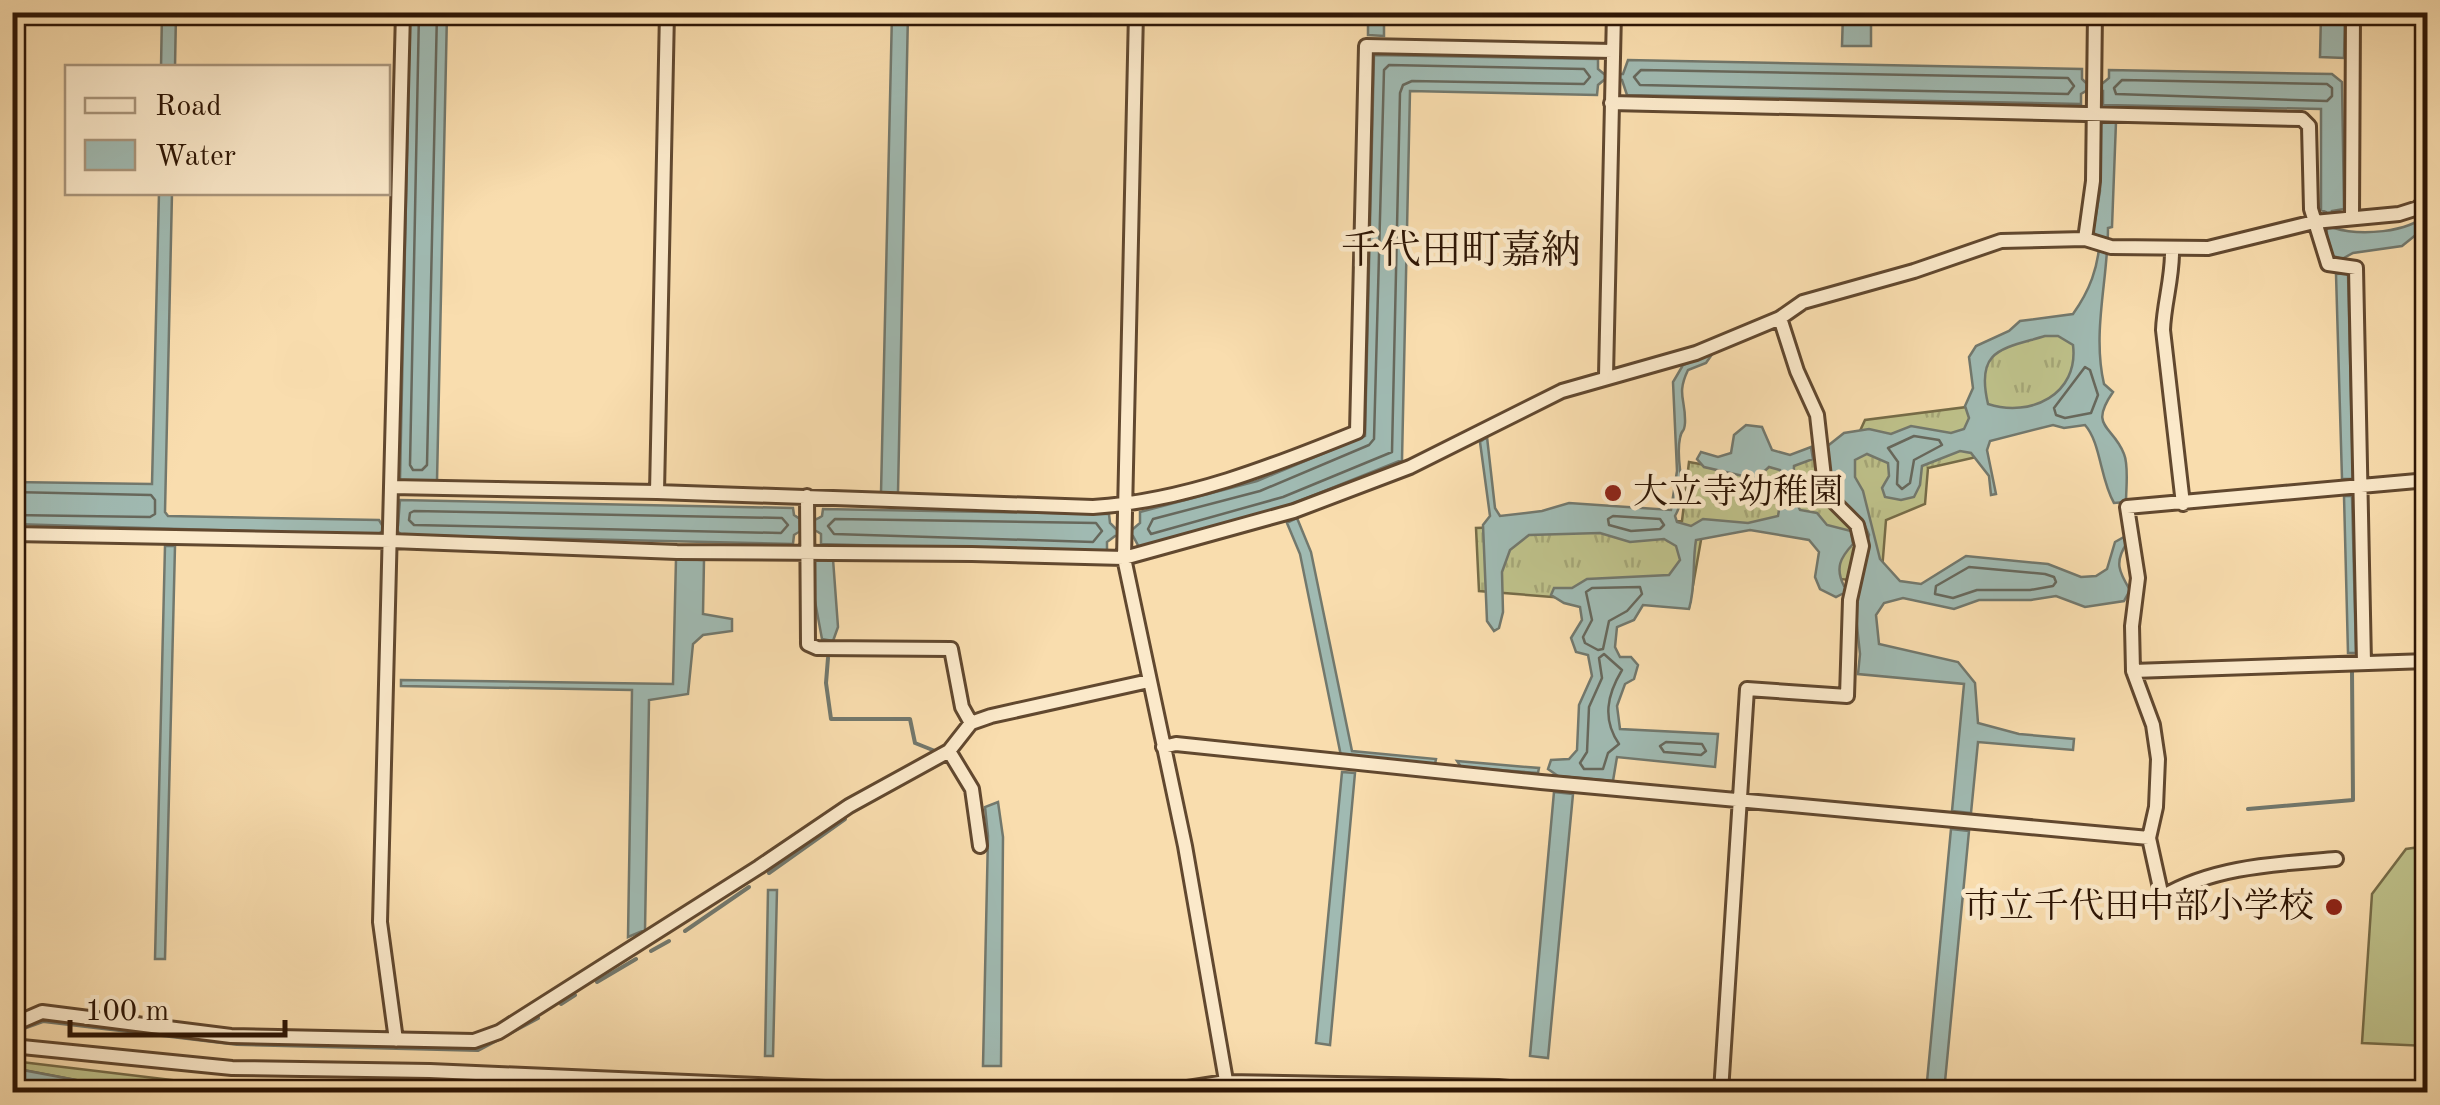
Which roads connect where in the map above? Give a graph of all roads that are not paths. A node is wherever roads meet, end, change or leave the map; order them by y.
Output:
1 (403, 12) edge
2 (667, 12) edge
3 (1136, 12) edge
4 (1614, 12) edge
5 (2095, 12) edge
6 (2353, 12) edge
7 (1613, 51) junction
8 (1611, 102) junction
9 (2093, 113) junction
10 (2428, 199) edge
11 (2352, 217) junction
12 (2325, 220) junction
13 (2097, 243) junction
14 (2172, 248) junction
15 (1780, 318) junction
16 (1606, 376) junction
17 (2428, 480) edge
18 (2360, 485) junction
19 (391, 488) junction
20 (657, 492) junction
21 (807, 496) junction
22 (2183, 504) junction
23 (1124, 505) junction
24 (391, 532) junction
25 (12, 534) edge
26 (806, 552) junction
27 (1124, 558) junction
28 (2428, 661) edge
29 (2364, 662) junction
30 (2133, 672) junction
31 (1149, 681) junction
32 (971, 724) junction
33 (1163, 747) junction
34 (949, 750) junction
35 (1740, 800) junction
36 (2149, 838) junction
37 (980, 846) dead end
38 (2336, 859) dead end
39 (12, 1026) edge
40 (396, 1040) junction
41 (12, 1046) edge
42 (1227, 1087) edge
43 (918, 1092) edge
44 (1162, 1092) edge
45 (1555, 1092) edge
46 (1720, 1092) edge

1 - 19 street
2 - 20 street
3 - 23 street
4 - 7 street
5 - 9 street
6 - 11 street
7 - 8 street
7 - 23 street
8 - 9 street
8 - 16 street
9 - 12 street
9 - 13 street
10 - 11 street
11 - 12 street
12 - 14 street
12 - 18 street
13 - 14 street
13 - 15 street
14 - 22 street
15 - 16 street
15 - 35 street
16 - 27 street
17 - 18 street
18 - 22 street
18 - 29 street
19 - 20 street
19 - 24 street
20 - 21 street
21 - 23 street
21 - 26 street
22 - 30 street
23 - 27 street
24 - 25 street
24 - 26 street
24 - 40 street
26 - 27 street
26 - 32 street
27 - 31 street
28 - 29 street
29 - 30 street
30 - 36 street
31 - 32 street
31 - 33 street
32 - 34 street
33 - 35 street
33 - 42 street
34 - 37 street
34 - 40 street
35 - 36 street
35 - 46 street
36 - 38 street
39 - 40 street
41 - 43 street
42 - 44 street
42 - 45 street

